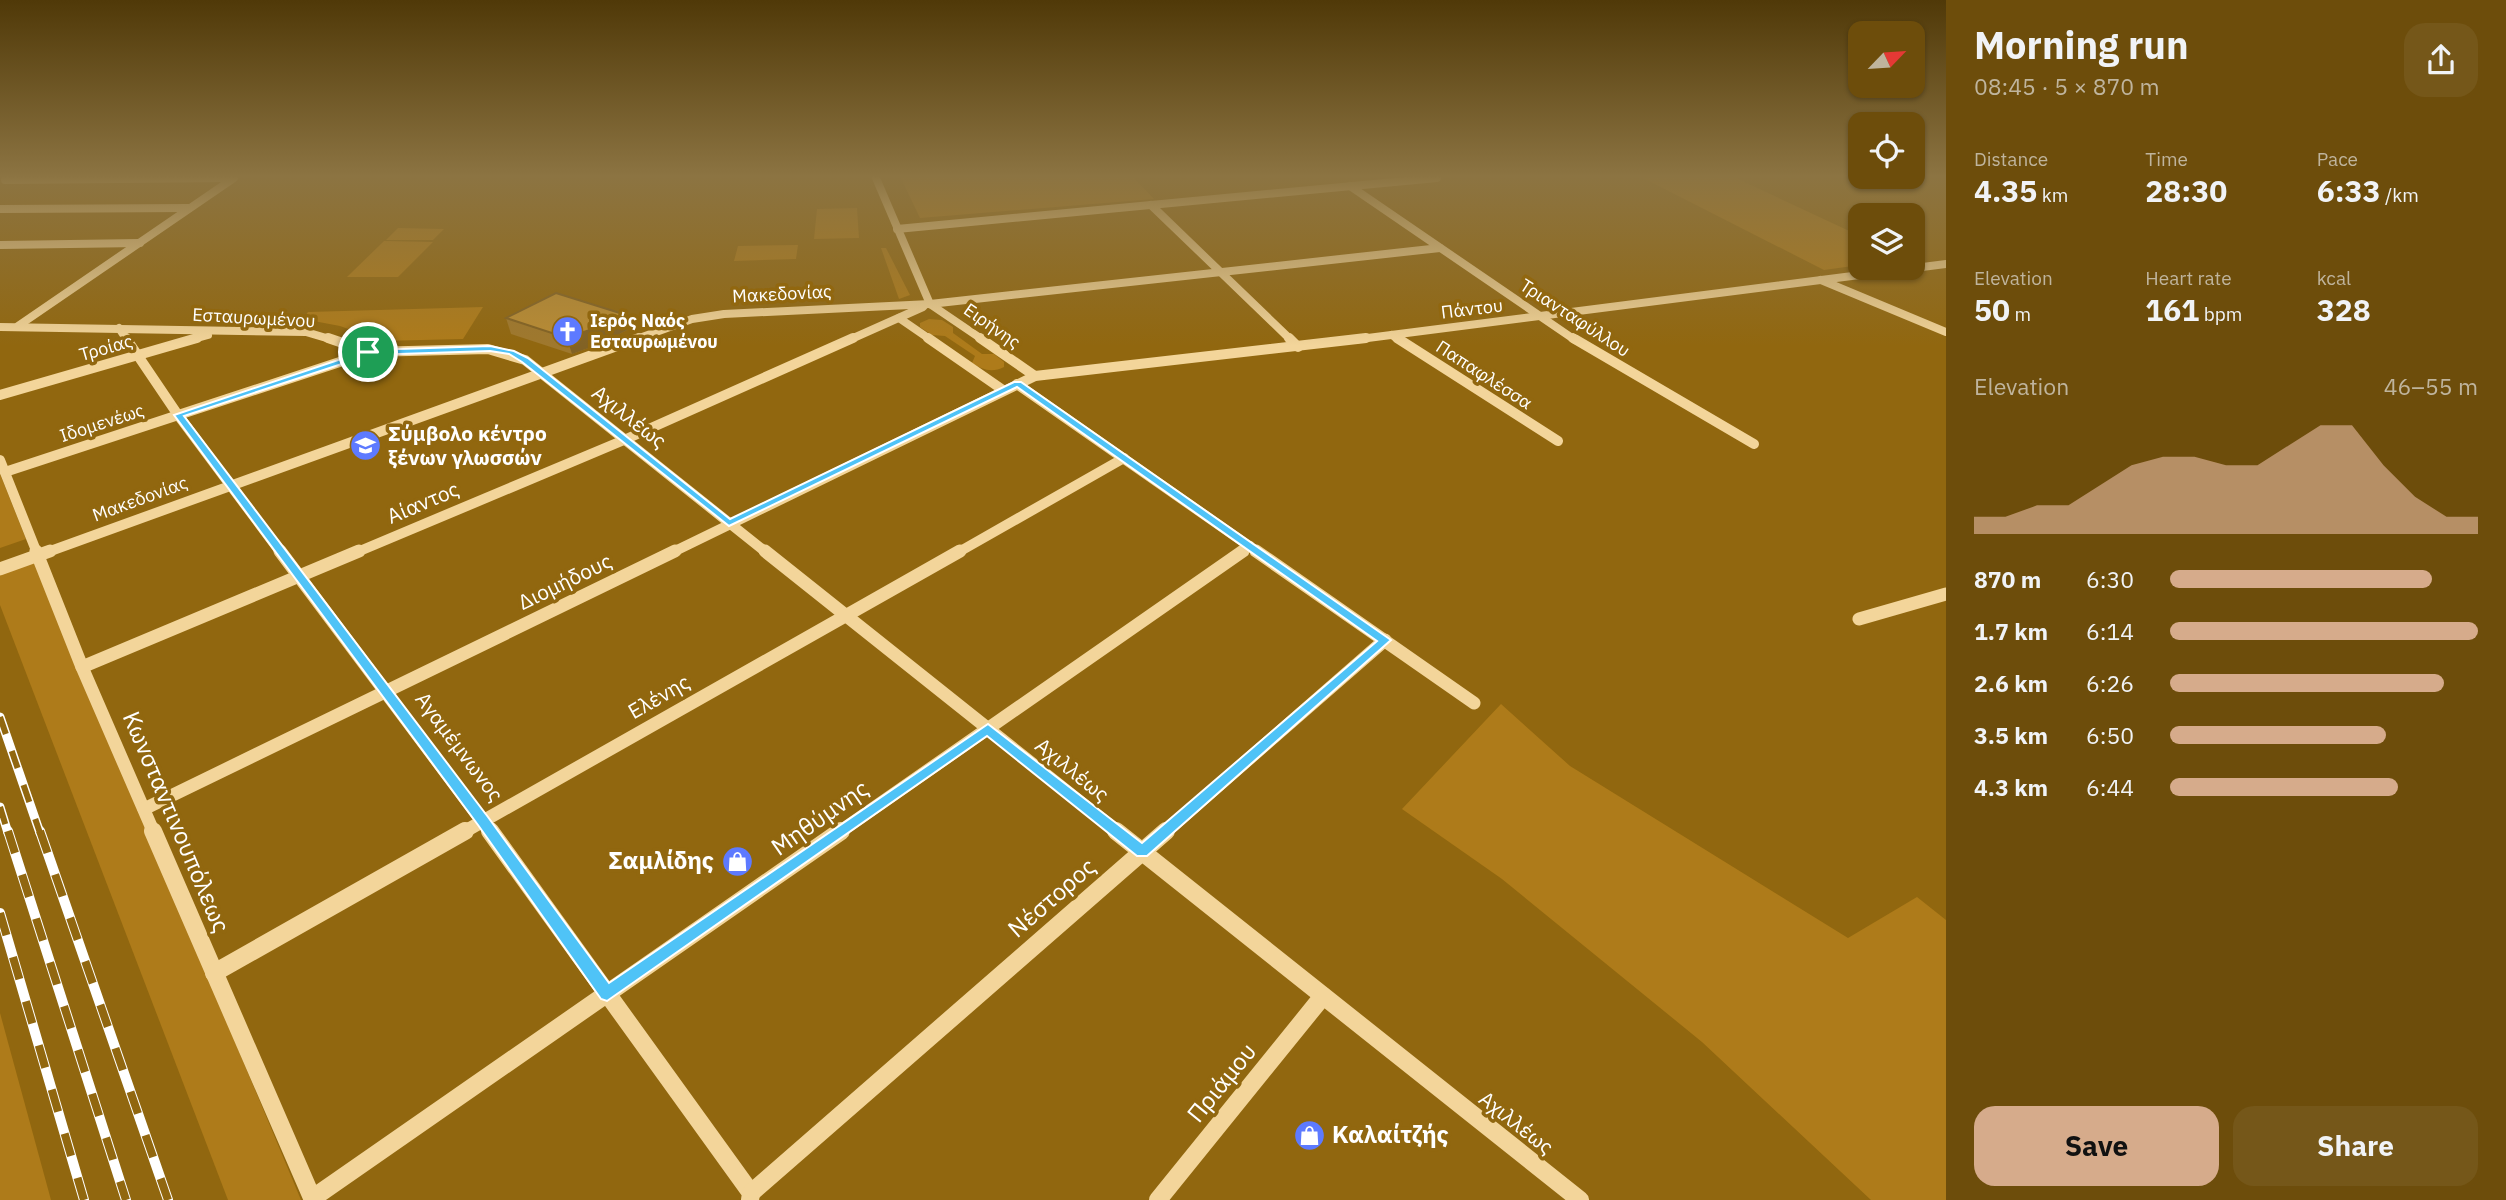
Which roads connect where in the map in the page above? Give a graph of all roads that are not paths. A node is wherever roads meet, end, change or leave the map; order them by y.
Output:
1 (152, 234) edge
2 (899, 234) edge
3 (1181, 234) edge
4 (1420, 234) edge
5 (139, 243) junction
6 (0, 245) edge
7 (1440, 248) junction
8 (1946, 264) edge
9 (1220, 272) junction
10 (1821, 280) junction
11 (930, 304) junction
12 (1539, 316) junction
13 (899, 318) junction
14 (0, 327) edge
15 (18, 327) junction
16 (120, 328) junction
17 (222, 331) junction
18 (1946, 332) edge
19 (1392, 335) junction
20 (1298, 347) junction
21 (368, 352) junction
22 (137, 355) junction
23 (539, 372) junction
24 (1035, 376) junction
25 (1017, 384) junction
26 (1003, 390) junction
27 (0, 395) edge
28 (178, 415) junction
29 (624, 440) junction
30 (1558, 441) dead end
31 (1754, 444) dead end
32 (1124, 458) junction
33 (0, 460) edge
34 (5, 472) junction
35 (230, 484) junction
36 (729, 523) junction
37 (1251, 546) junction
38 (39, 555) junction
39 (0, 569) edge
40 (298, 576) junction
41 (1946, 594) edge
42 (845, 616) junction
43 (1859, 619) dead end
44 (1385, 640) junction
45 (82, 667) junction
46 (386, 690) junction
47 (1474, 703) dead end
48 (988, 729) junction
49 (144, 809) junction
50 (483, 821) junction
51 (1142, 852) junction
52 (214, 973) junction
53 (607, 994) junction
54 (1323, 996) junction
55 (750, 1197) edge
56 (1572, 1198) edge
57 (313, 1199) edge
58 (1158, 1200) edge

1 - 5 street
2 - 11 street
3 - 9 street
4 - 7 street, Τριανταφύλλου
5 - 6 street
5 - 15 street
7 - 9 street, Μακεδονίας
7 - 12 street, Τριανταφύλλου
8 - 10 street, Πάντου
9 - 11 street, Μακεδονίας
9 - 20 street
10 - 12 street, Πάντου
10 - 18 street
11 - 13 street, Αίαντος
11 - 23 street, Μακεδονίας
11 - 24 street, Ειρήνης
12 - 19 street, Πάντου
12 - 31 street, Τριανταφύλλου
13 - 26 street
13 - 29 street, Αίαντος
14 - 15 street, Εσταυρωμένου
15 - 16 street, Εσταυρωμένου
16 - 17 street, Εσταυρωμένου
16 - 22 street, Αγαμέμνωνος
17 - 21 street, Εσταυρωμένου
17 - 22 street, Τροίας
19 - 20 street, Πάντου
19 - 30 street, Παπαφλέσσα
20 - 24 street, Πάντου
21 - 23 street, Εσταυρωμένου
21 - 28 street, Ιδομενέως
22 - 27 street, Τροίας
22 - 28 street, Αγαμέμνωνος
23 - 29 street, Αχιλλέως
23 - 35 street, Μακεδονίας
24 - 25 street, Πάντου
25 - 26 street, Πάντου
25 - 32 street, Ειρήνης
26 - 36 street, Διομήδους
28 - 34 street, Ιδομενέως
28 - 35 street, Αγαμέμνωνος
29 - 36 street, Αχιλλέως
29 - 40 street, Αίαντος
32 - 37 street, Ειρήνης
32 - 42 street, Ελένης
33 - 34 street, Κωνσταντινουπόλεως
34 - 38 street, Κωνσταντινουπόλεως
35 - 38 street, Μακεδονίας
35 - 40 street, Αγαμέμνωνος
36 - 42 street, Αχιλλέως
36 - 46 street, Διομήδους
37 - 44 street, Ειρήνης
37 - 48 street, Μηθύμνης
38 - 39 street, Μακεδονίας
38 - 45 street, Κωνσταντινουπόλεως
40 - 45 street, Αίαντος
40 - 46 street, Αγαμέμνωνος
41 - 43 street
42 - 48 street, Αχιλλέως
42 - 50 street, Ελένης
44 - 47 street, Ειρήνης
44 - 51 street, Νέστορος
45 - 49 street, Κωνσταντινουπόλεως
46 - 49 street, Διομήδους
46 - 50 street, Αγαμέμνωνος
48 - 51 street, Αχιλλέως
48 - 53 street, Μηθύμνης
49 - 52 street, Κωνσταντινουπόλεως
50 - 52 street, Ελένης
50 - 53 street, Αγαμέμνωνος
51 - 54 street, Αχιλλέως
51 - 55 street, Νέστορος
52 - 57 street, Κωνσταντινουπόλεως
53 - 55 street, Αγαμέμνωνος
53 - 57 street, Μηθύμνης
54 - 56 street, Αχιλλέως
54 - 58 street, Πριάμου

